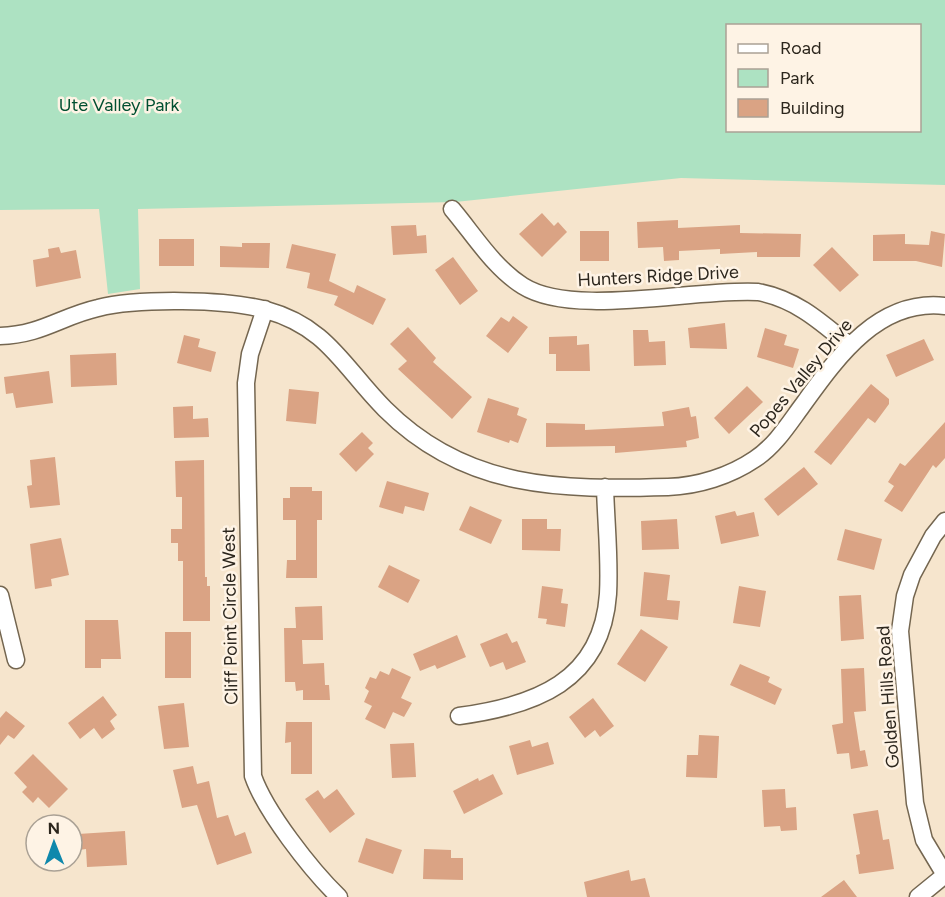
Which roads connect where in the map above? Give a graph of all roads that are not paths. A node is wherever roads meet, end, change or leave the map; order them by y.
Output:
1 (452, 209) dead end
2 (945, 306) edge
3 (266, 309) junction
4 (0, 336) edge
5 (850, 346) junction
6 (605, 488) junction
7 (945, 520) edge
8 (0, 595) edge
9 (16, 660) dead end
10 (459, 716) dead end
11 (945, 875) edge
12 (339, 897) edge
13 (918, 897) edge

1 - 5 street, Hunters Ridge Drive
2 - 5 street, Popes Valley Drive
3 - 4 street, Popes Valley Drive
3 - 6 street, Popes Valley Drive
3 - 12 street, Cliff Point Circle West
5 - 6 street, Popes Valley Drive
6 - 10 street
7 - 11 street, Golden Hills Road
8 - 9 street
11 - 13 street

